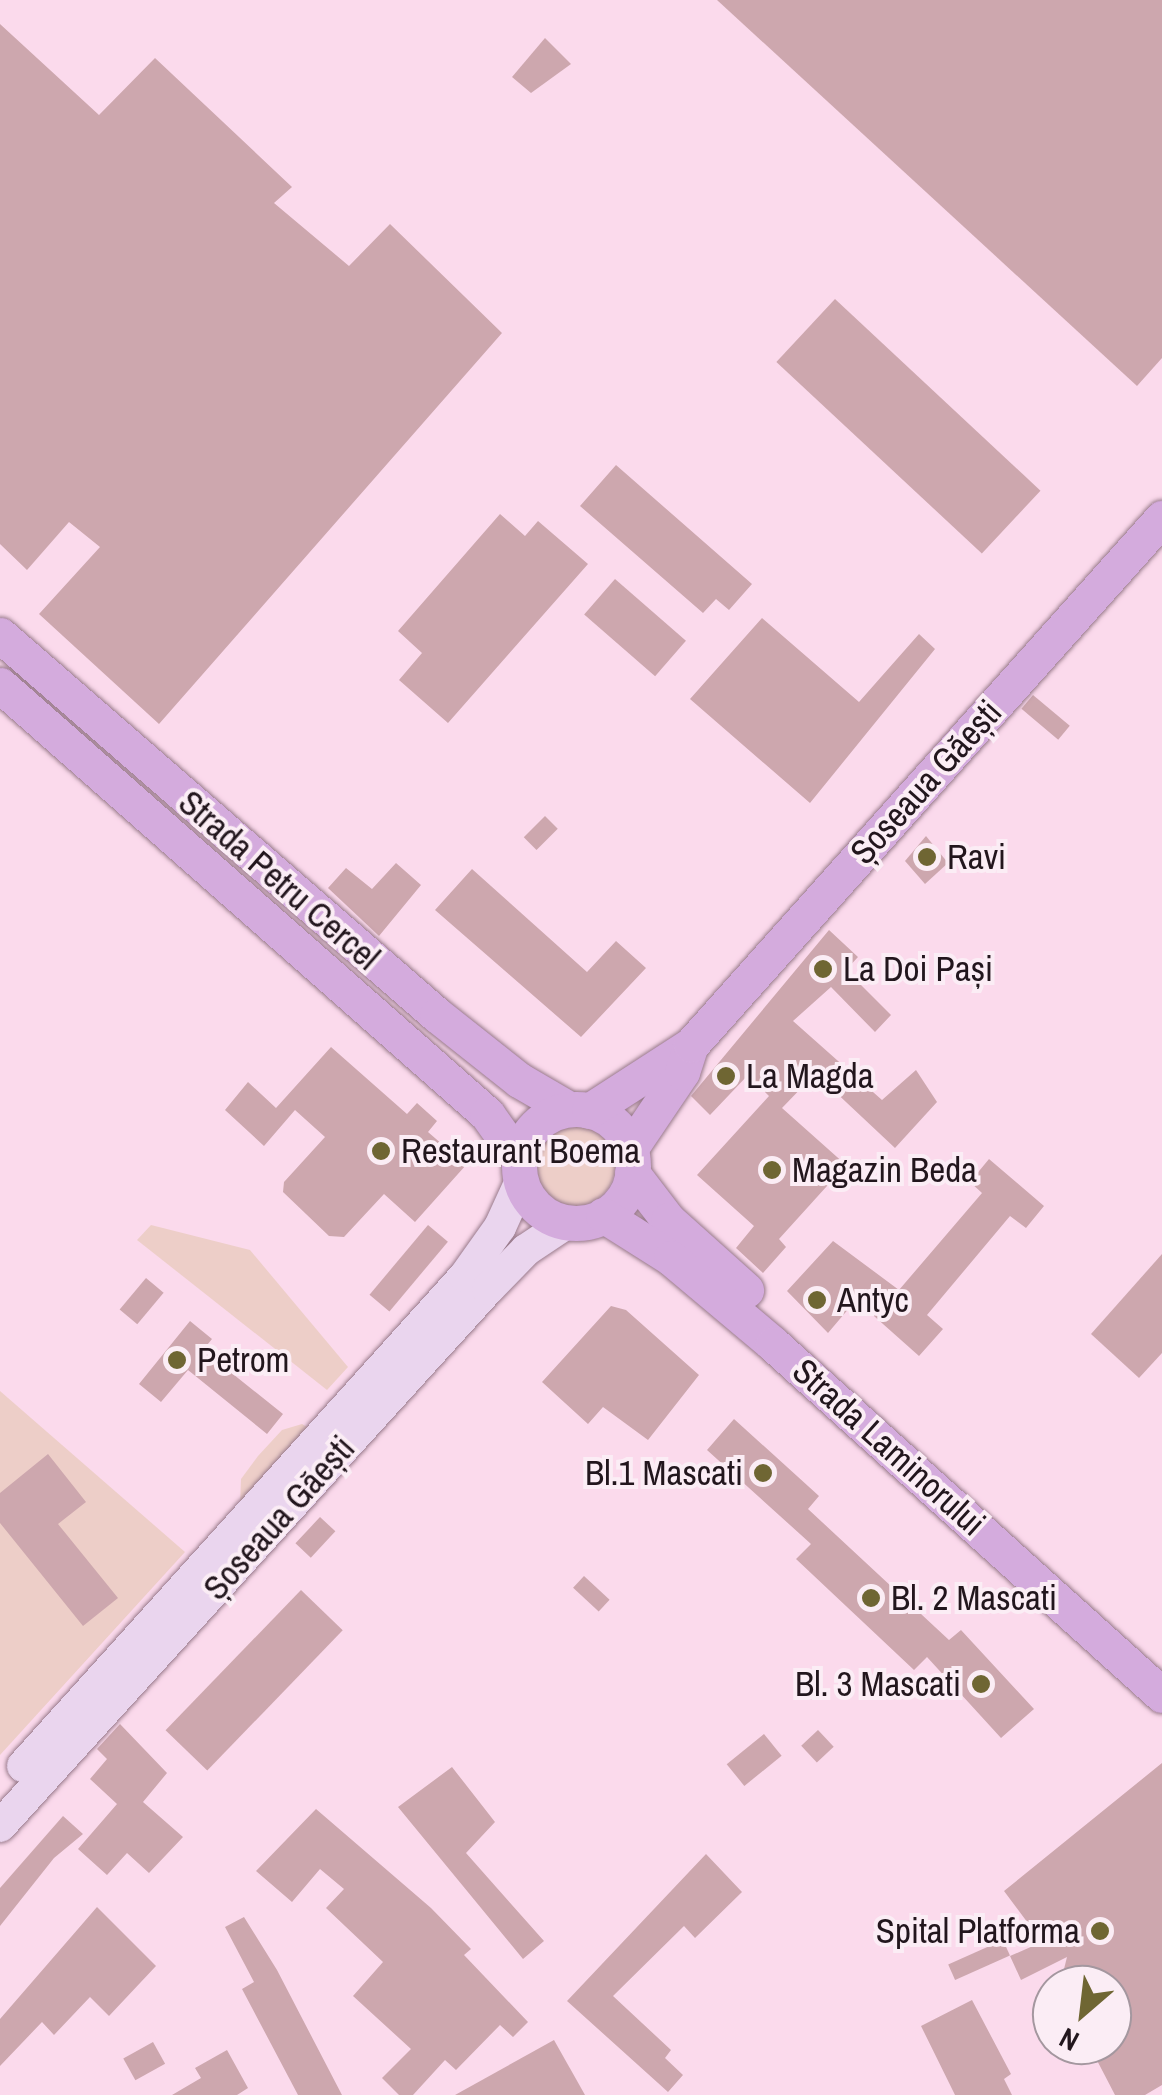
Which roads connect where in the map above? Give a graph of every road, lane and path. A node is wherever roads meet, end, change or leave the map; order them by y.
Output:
1 (1162, 518) edge
2 (0, 635) edge
3 (0, 685) edge
4 (691, 1045) junction
5 (579, 1110) junction
6 (631, 1161) junction
7 (520, 1170) junction
8 (603, 1216) junction
9 (568, 1222) junction
10 (780, 1336) junction
11 (347, 1424) junction
12 (245, 1536) junction
13 (1162, 1661) edge
14 (1162, 1695) edge
15 (0, 1792) edge
16 (0, 1826) edge

1 - 4 main road, Șoseaua Găești
2 - 5 main road, Strada Petru Cercel
3 - 7 main road, Strada Petru Cercel
4 - 5 main road
4 - 6 main road
5 - 6 main road
5 - 7 main road
6 - 8 main road
6 - 10 main road, Strada Laminorului
7 - 9 main road
7 - 11 main road, Șoseaua Găești
8 - 9 main road
8 - 10 main road, Strada Laminorului
9 - 11 main road, Șoseaua Găești
10 - 13 main road, Strada Laminorului
10 - 14 main road, Strada Laminorului
11 - 12 main road, Șoseaua Găești
12 - 15 main road, Șoseaua Găești
12 - 16 main road, Șoseaua Găești

